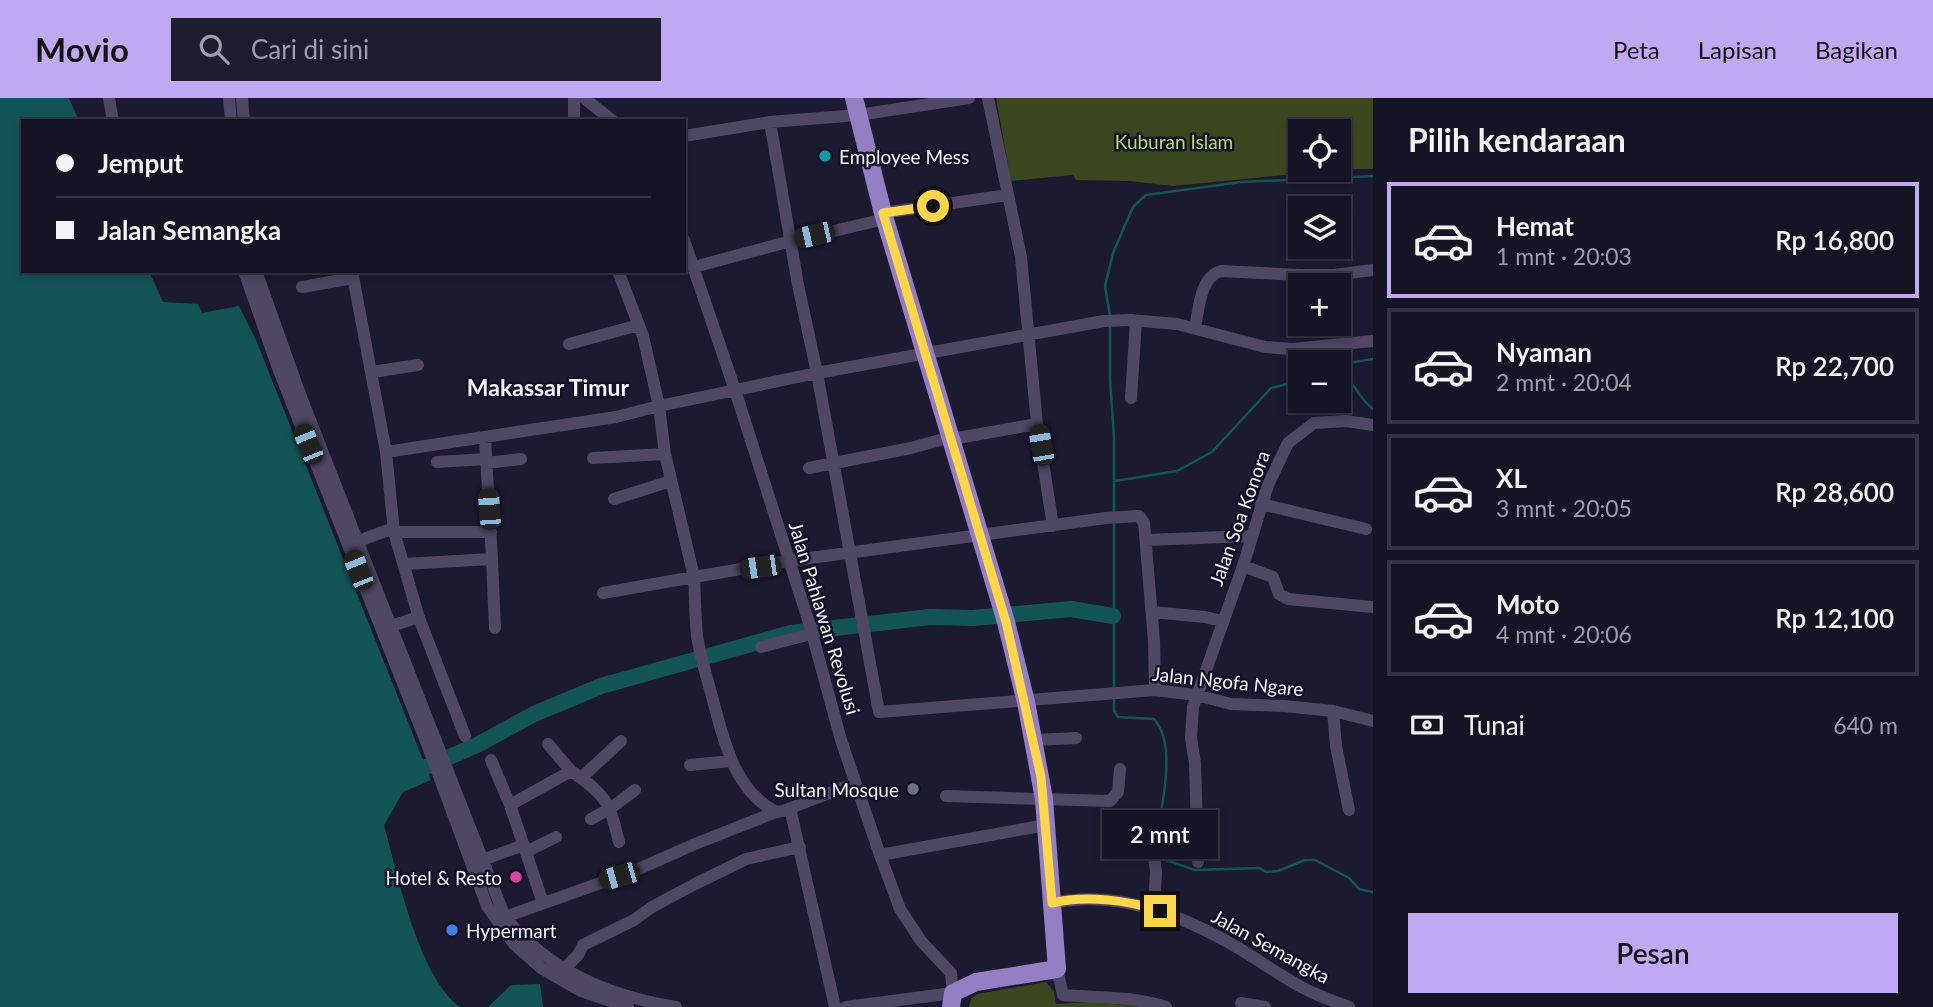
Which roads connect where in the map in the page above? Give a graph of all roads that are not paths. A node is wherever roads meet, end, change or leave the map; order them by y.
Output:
1 (109, 98) edge
2 (229, 98) edge
3 (242, 98) edge
4 (574, 98) edge
5 (584, 98) edge
6 (969, 98) edge
7 (988, 98) edge
8 (856, 106) edge
9 (113, 119) edge
10 (231, 119) edge
11 (244, 119) edge
12 (574, 119) edge
13 (610, 119) edge
14 (770, 122) junction
15 (686, 136) edge
16 (1008, 195) junction
17 (884, 216) junction
18 (791, 241) junction
19 (686, 245) edge
20 (694, 267) junction
21 (1373, 270) edge
22 (245, 273) edge
23 (256, 273) edge
24 (619, 273) edge
25 (353, 275) edge
26 (254, 287) junction
27 (302, 287) dead end
28 (1136, 321) junction
29 (639, 325) junction
30 (1195, 327) junction
31 (1027, 335) junction
32 (1373, 341) edge
33 (569, 344) dead end
34 (278, 351) junction
35 (926, 355) junction
36 (418, 365) dead end
37 (372, 372) junction
38 (817, 373) junction
39 (735, 390) junction
40 (1131, 398) dead end
41 (659, 405) junction
42 (1037, 424) junction
43 (1373, 425) edge
44 (485, 437) junction
45 (951, 438) junction
46 (386, 452) junction
47 (665, 454) junction
48 (593, 458) dead end
49 (521, 459) dead end
50 (437, 461) dead end
51 (486, 461) junction
52 (833, 463) junction
53 (809, 468) dead end
54 (671, 481) junction
55 (614, 499) dead end
56 (1261, 504) junction
57 (1053, 526) junction
58 (1366, 529) dead end
59 (392, 530) junction
60 (491, 532) junction
61 (981, 535) junction
62 (1250, 536) junction
63 (361, 540) junction
64 (1146, 540) junction
65 (849, 555) junction
66 (492, 559) junction
67 (788, 561) junction
68 (404, 564) junction
69 (1243, 566) junction
70 (694, 577) junction
71 (603, 593) dead end
72 (1373, 607) edge
73 (1152, 612) junction
74 (418, 617) junction
75 (1222, 621) junction
76 (391, 626) junction
77 (495, 628) dead end
78 (811, 631) junction
79 (761, 647) dead end
80 (1155, 690) junction
81 (1196, 695) junction
82 (1026, 702) junction
83 (1333, 711) junction
84 (1373, 721) edge
85 (465, 736) dead end
86 (1076, 738) dead end
87 (1034, 740) junction
88 (621, 741) dead end
89 (548, 744) dead end
90 (434, 748) junction
91 (491, 760) dead end
92 (731, 761) junction
93 (690, 765) dead end
94 (1120, 769) dead end
95 (576, 774) junction
96 (444, 775) junction
97 (855, 783) junction
98 (635, 790) dead end
99 (946, 796) dead end
100 (1044, 799) junction
101 (510, 805) junction
102 (611, 808) junction
103 (790, 808) junction
104 (1349, 810) dead end
105 (776, 812) junction
106 (591, 819) dead end
107 (1046, 825) junction
108 (556, 837) dead end
109 (619, 842) dead end
110 (1151, 842) dead end
111 (525, 848) junction
112 (800, 848) junction
113 (880, 855) junction
114 (482, 860) junction
115 (1198, 862) dead end
116 (491, 901) junction
117 (543, 903) junction
118 (1052, 903) junction
119 (1154, 909) junction
120 (505, 916) junction
121 (1057, 969) junction
122 (559, 970) junction
123 (951, 973) junction
124 (976, 982) junction
125 (952, 1000) edge
126 (1241, 1003) dead end
127 (628, 1007) edge
128 (676, 1007) edge
129 (835, 1007) edge
130 (846, 1007) edge
131 (1166, 1007) edge
132 (1265, 1007) edge
133 (1349, 1007) edge

1 - 9 street
2 - 10 street
3 - 11 street
4 - 12 street
5 - 13 street
6 - 8 street
7 - 16 street
8 - 14 street
8 - 17 highway
14 - 15 street
14 - 18 street
16 - 17 street
16 - 31 street
17 - 18 street
17 - 35 highway
18 - 20 street
18 - 38 street
19 - 20 street, Jalan Pahlawan Revolusi
20 - 39 street, Jalan Pahlawan Revolusi
21 - 30 street
22 - 26 street
23 - 26 street
24 - 29 street
25 - 27 street
25 - 37 street
26 - 34 street
28 - 30 street
28 - 31 street
28 - 40 street
29 - 33 street
29 - 41 street
30 - 32 street
31 - 35 street
31 - 42 street
34 - 63 street
34 - 90 street
35 - 38 street
35 - 45 highway
36 - 37 street
37 - 46 street
38 - 39 street
38 - 52 street
39 - 41 street
39 - 67 street, Jalan Pahlawan Revolusi
41 - 44 street
41 - 47 street
42 - 45 street
42 - 57 street
43 - 56 street, Jalan Soa Konora
44 - 46 street
44 - 51 street
45 - 52 street
45 - 61 highway
46 - 59 street
47 - 48 street
47 - 54 street
49 - 51 street
50 - 51 street
51 - 60 street
52 - 53 street
52 - 65 street
54 - 55 street
54 - 70 street
56 - 58 street
56 - 62 street, Jalan Soa Konora
57 - 61 street
57 - 64 street
59 - 60 street
59 - 63 street
59 - 68 street
60 - 66 street
61 - 65 street
61 - 82 highway
62 - 64 street
62 - 69 street, Jalan Soa Konora
63 - 76 street
64 - 73 street
65 - 67 street
65 - 82 street
66 - 68 street
66 - 77 street
67 - 70 street
67 - 78 street, Jalan Pahlawan Revolusi
68 - 74 street
69 - 72 street
69 - 75 street, Jalan Soa Konora
70 - 71 street
70 - 92 street
73 - 75 street
73 - 80 street
74 - 76 street
74 - 85 street
75 - 81 street, Jalan Soa Konora
76 - 90 street
78 - 79 street
78 - 97 street, Jalan Pahlawan Revolusi
80 - 81 street, Jalan Ngofa Ngare
80 - 82 street, Jalan Ngofa Ngare
81 - 83 street, Jalan Ngofa Ngare
81 - 115 street, Jalan Soa Konora
82 - 87 highway
83 - 84 street, Jalan Ngofa Ngare
83 - 104 street
86 - 87 street
87 - 100 highway
88 - 95 street
89 - 95 street
90 - 96 street
91 - 101 street
92 - 93 street
92 - 105 street
94 - 100 street
95 - 101 street
95 - 102 street
96 - 114 street
96 - 116 street
97 - 103 street
97 - 113 street, Jalan Pahlawan Revolusi
98 - 102 street
99 - 100 street
100 - 107 highway
101 - 111 street
102 - 106 street
102 - 109 street
103 - 105 street
103 - 112 street
105 - 117 street
107 - 113 street
107 - 118 highway
108 - 111 street
110 - 119 street
111 - 114 street
111 - 117 street
112 - 122 street
112 - 129 street
113 - 123 street, Jalan Pahlawan Revolusi
114 - 116 street
116 - 120 street
116 - 122 street
117 - 120 street
118 - 119 street, Jalan Semangka
118 - 121 highway
119 - 133 street, Jalan Semangka
120 - 122 street
121 - 124 highway
121 - 131 street
122 - 127 street
122 - 128 street
123 - 124 street
123 - 125 street
124 - 125 highway
125 - 130 street
126 - 132 street

